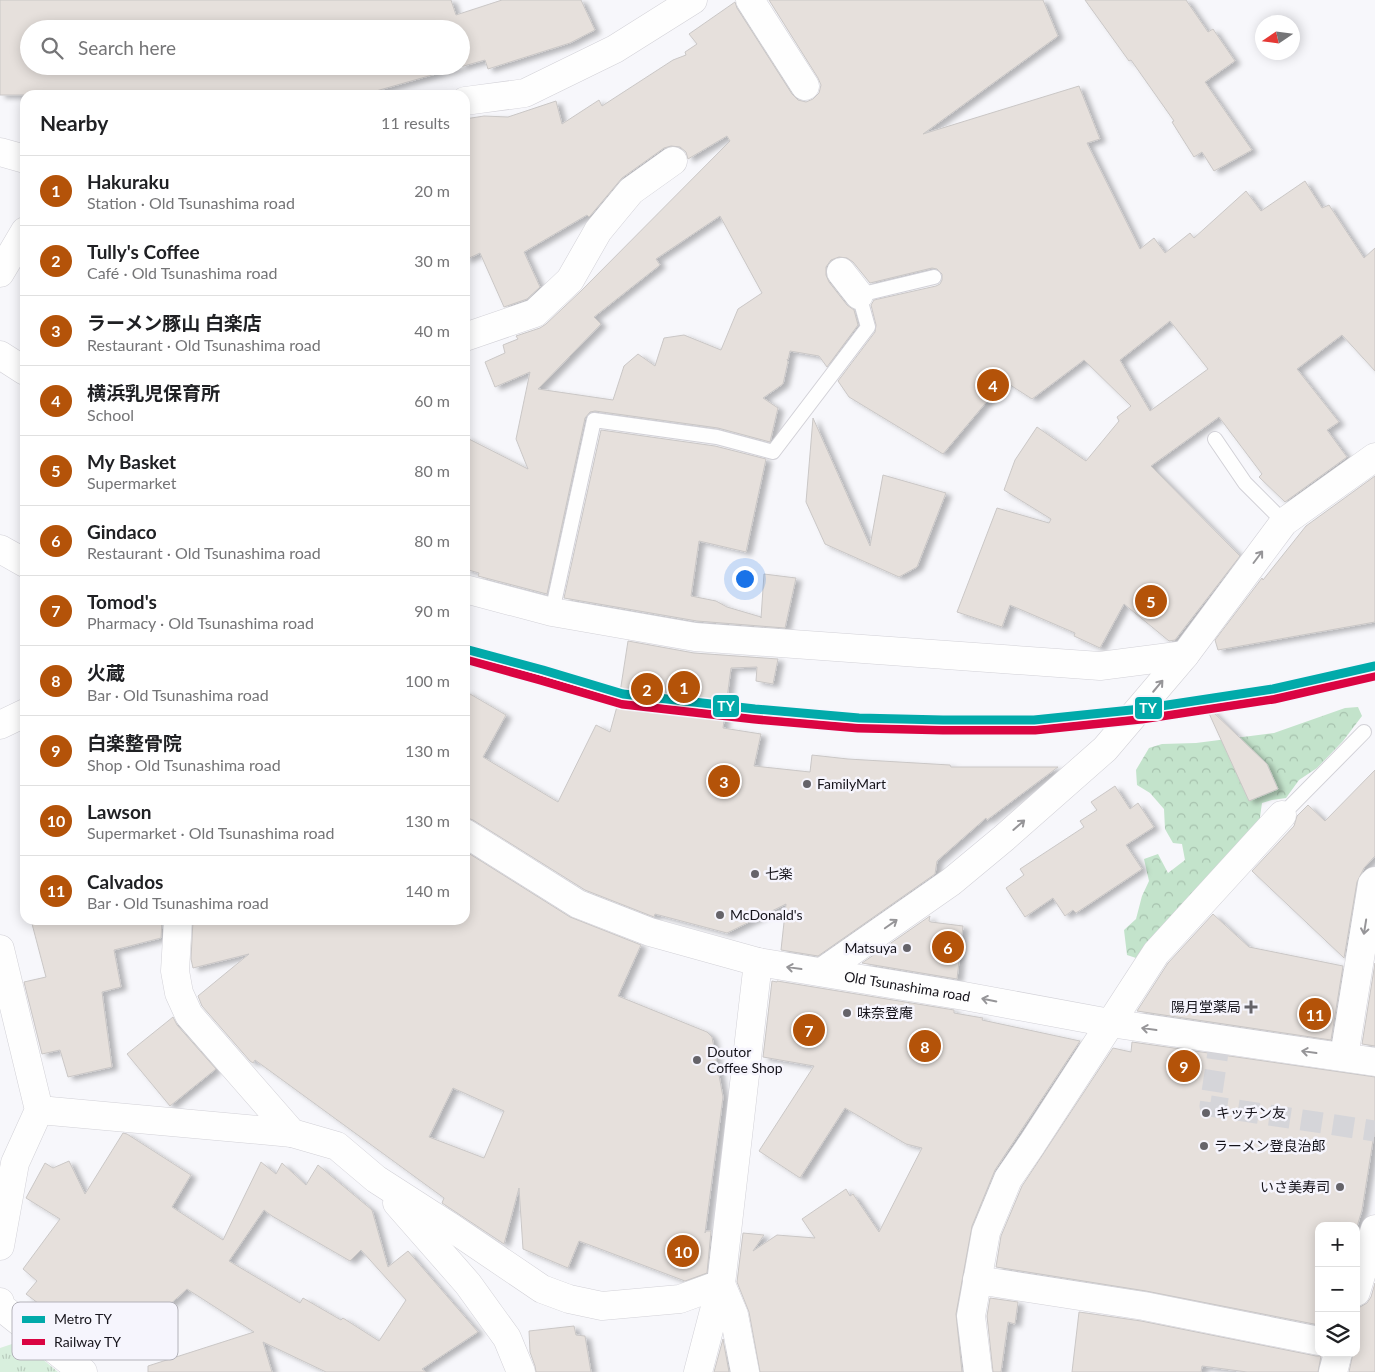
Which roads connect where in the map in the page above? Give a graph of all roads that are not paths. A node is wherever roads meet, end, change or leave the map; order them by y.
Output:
1 (693, 0) edge
2 (750, 0) edge
3 (805, 86) dead end
4 (470, 99) edge
5 (0, 152) edge
6 (20, 158) edge
7 (673, 161) dead end
8 (20, 244) edge
9 (10, 270) edge
10 (840, 272) dead end
11 (934, 277) dead end
12 (859, 294) junction
13 (470, 335) edge
14 (0, 355) edge
15 (20, 368) edge
16 (1215, 439) dead end
17 (1375, 457) edge
18 (1284, 522) junction
19 (0, 550) edge
20 (20, 560) edge
21 (470, 590) edge
22 (552, 612) junction
23 (1185, 655) junction
24 (20, 716) edge
25 (0, 726) edge
26 (1364, 732) dead end
27 (1282, 815) joint
28 (470, 836) edge
29 (1375, 880) edge
30 (178, 925) edge
31 (0, 949) edge
32 (758, 962) junction
33 (822, 972) junction
34 (1110, 1023) junction
35 (1344, 1057) junction
36 (1375, 1062) edge
37 (39, 1110) junction
38 (292, 1133) junction
39 (376, 1179) junction
40 (1375, 1229) edge
41 (0, 1246) edge
42 (1360, 1279) edge
43 (977, 1280) junction
44 (721, 1284) junction
45 (0, 1302) edge
46 (12, 1316) edge
47 (1315, 1339) edge
48 (1337, 1357) edge
49 (69, 1360) edge
50 (84, 1372) edge
51 (522, 1372) edge
52 (698, 1372) edge
53 (746, 1372) edge
54 (978, 1372) edge
55 (1333, 1372) edge

1 - 4 street
2 - 3 street
5 - 6 street
7 - 13 street
8 - 9 street
10 - 12 street
11 - 12 lane
12 - 22 lane
14 - 15 street
16 - 18 lane
17 - 18 street
23 -> 18 street
19 - 20 street
21 - 22 street
22 - 23 street
33 -> 23 street
24 - 25 street
26 - 27 lane
27 - 34 street
28 - 32 street, Old Tsunashima road
29 -> 35 street
30 - 38 street
31 - 37 street
33 -> 32 street, Old Tsunashima road
32 - 44 street
34 -> 33 street, Old Tsunashima road
35 -> 34 street, Old Tsunashima road
34 - 43 street
35 - 36 street, Old Tsunashima road
37 - 38 street
37 - 41 street
38 - 39 street
39 - 44 street
39 - 51 street
40 - 42 street
43 - 47 street
43 - 54 street
44 - 52 street
44 - 53 street
45 - 46 street
48 - 55 street
49 - 50 street

